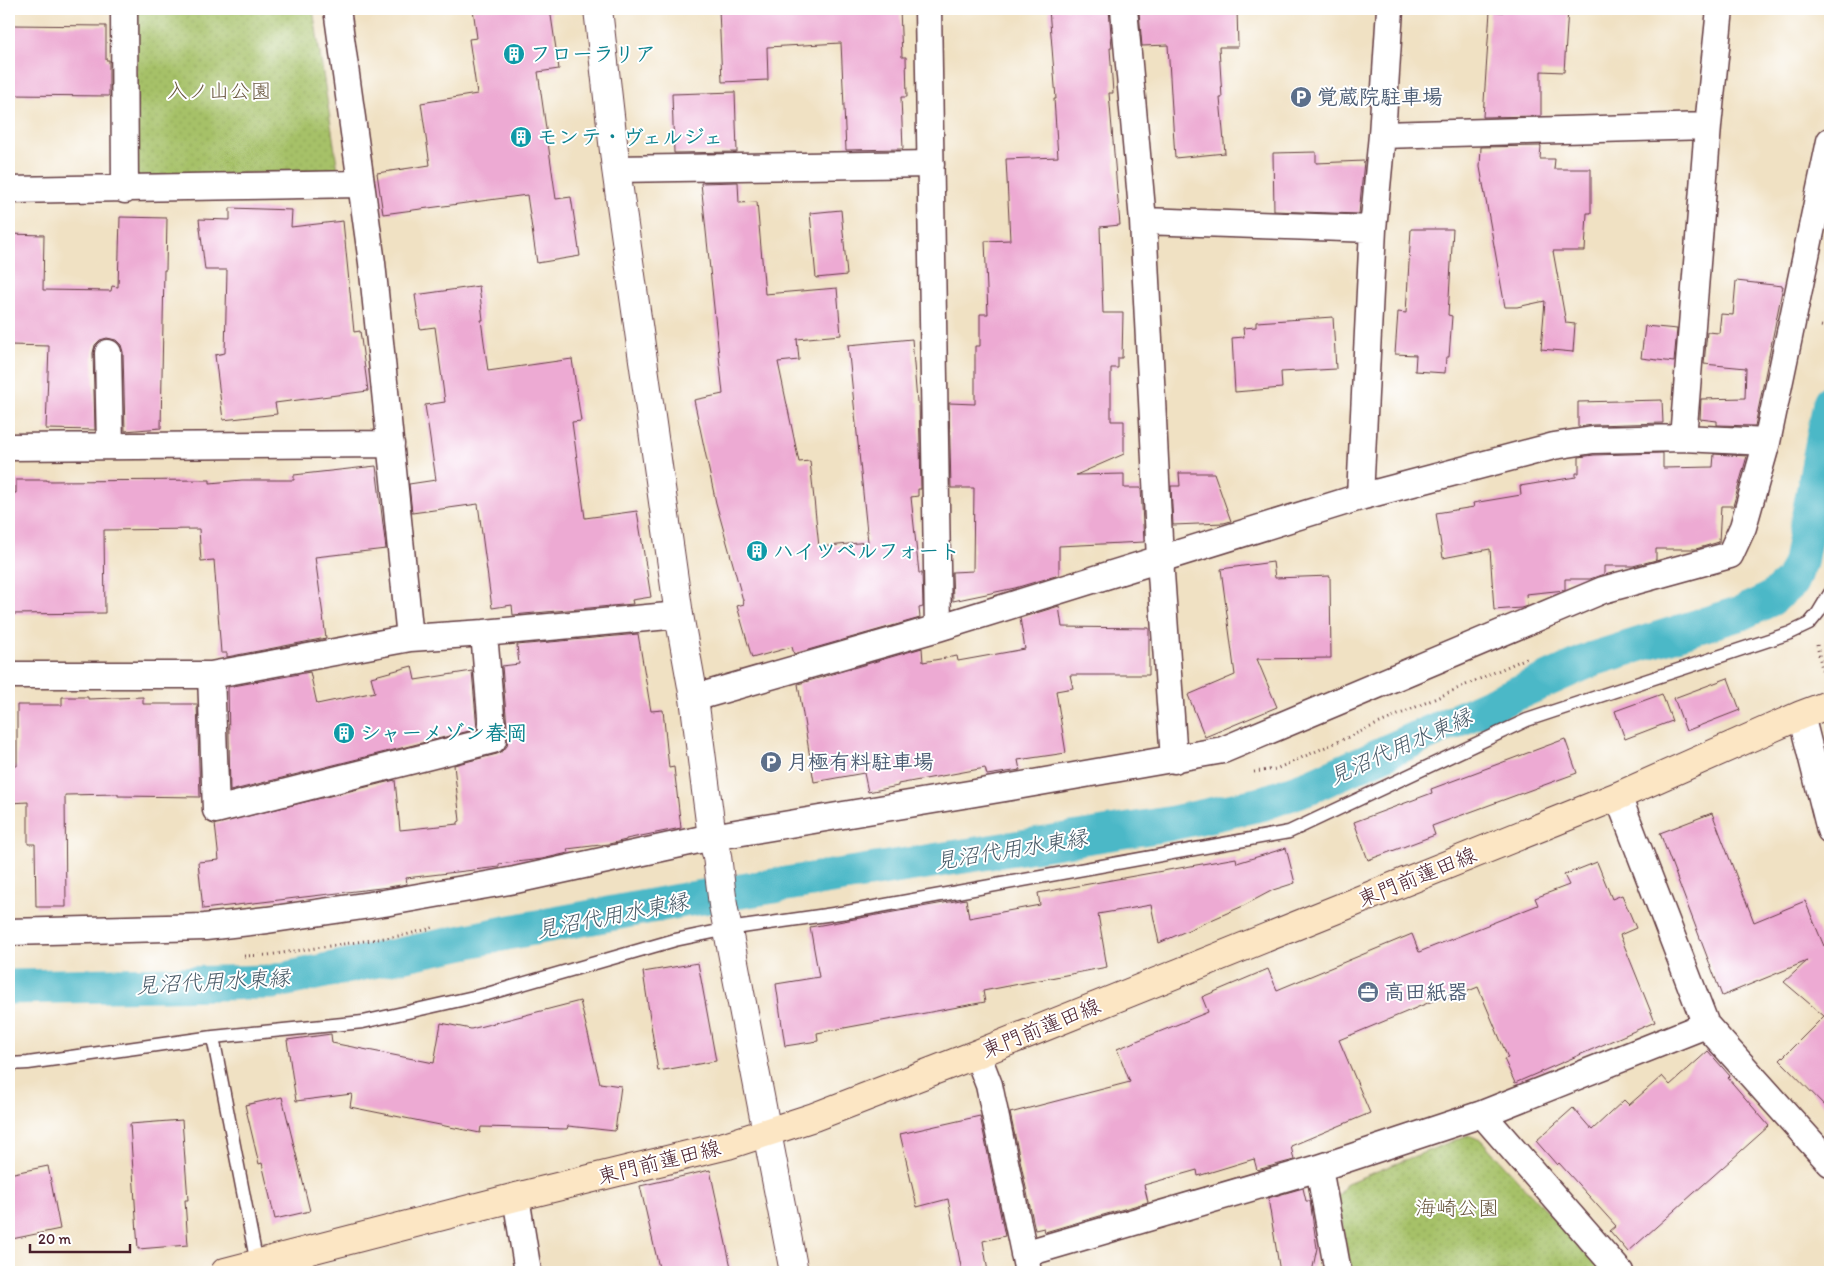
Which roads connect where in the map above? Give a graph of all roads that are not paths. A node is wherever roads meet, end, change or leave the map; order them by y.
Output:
1 (124, 9) edge
2 (337, 9) edge
3 (598, 9) edge
4 (928, 9) edge
5 (1124, 9) edge
6 (1390, 9) edge
7 (1720, 9) edge
8 (1708, 126) junction
9 (1382, 135) junction
10 (1830, 141) edge
11 (931, 164) junction
12 (616, 169) junction
13 (360, 184) junction
14 (9, 190) edge
15 (125, 190) junction
16 (1142, 221) junction
17 (1373, 229) junction
18 (108, 353) dead end
19 (1683, 438) junction
20 (1767, 442) junction
21 (391, 444) junction
22 (110, 446) junction
23 (9, 447) edge
24 (1360, 497) junction
25 (1160, 559) junction
26 (1830, 594) edge
27 (679, 615) junction
28 (938, 628) junction
29 (484, 633) junction
30 (410, 638) junction
31 (211, 675) junction
32 (9, 676) edge
33 (694, 698) junction
34 (1830, 704) edge
35 (1801, 715) junction
36 (1174, 760) junction
37 (1618, 796) junction
38 (1830, 830) edge
39 (712, 837) junction
40 (726, 917) junction
41 (9, 932) edge
42 (1706, 1025) junction
43 (213, 1037) junction
44 (978, 1054) junction
45 (9, 1064) edge
46 (1482, 1114) junction
47 (767, 1132) junction
48 (1830, 1162) edge
49 (1319, 1168) junction
50 (516, 1197) junction
51 (1026, 1263) edge
52 (258, 1264) junction
53 (225, 1272) edge
54 (528, 1272) edge
55 (794, 1272) edge
56 (1338, 1272) edge
57 (1620, 1272) edge

1 - 15 street
2 - 13 street
3 - 12 street
4 - 11 street
5 - 16 street
6 - 9 street
7 - 8 street
8 - 9 street
8 - 19 street
9 - 17 street
10 - 20 street
11 - 12 street
11 - 28 street
12 - 27 street
13 - 15 street
13 - 21 street
14 - 15 street
16 - 17 street
16 - 25 street
17 - 24 street
18 - 22 street
19 - 20 street
19 - 24 street
20 - 36 street
21 - 22 street
21 - 30 street
22 - 23 street
24 - 25 street
25 - 28 street
25 - 36 street
26 - 40 lane
27 - 29 street
27 - 33 street
28 - 33 street
29 - 30 street
29 - 31 street
30 - 31 street
31 - 32 street
33 - 39 street
34 - 35 main road, 東門前蓮田線
35 - 37 main road, 東門前蓮田線
35 - 38 street
36 - 39 street
37 - 42 street
37 - 44 main road, 東門前蓮田線
39 - 40 street
39 - 41 street
40 - 43 lane
40 - 47 street
42 - 46 street
42 - 48 street
43 - 45 lane
43 - 52 lane
44 - 47 main road, 東門前蓮田線
44 - 51 street
46 - 49 street
46 - 57 street
47 - 50 main road, 東門前蓮田線
47 - 55 street
49 - 51 street
49 - 56 street
50 - 52 main road, 東門前蓮田線
50 - 54 street
52 - 53 main road, 東門前蓮田線

